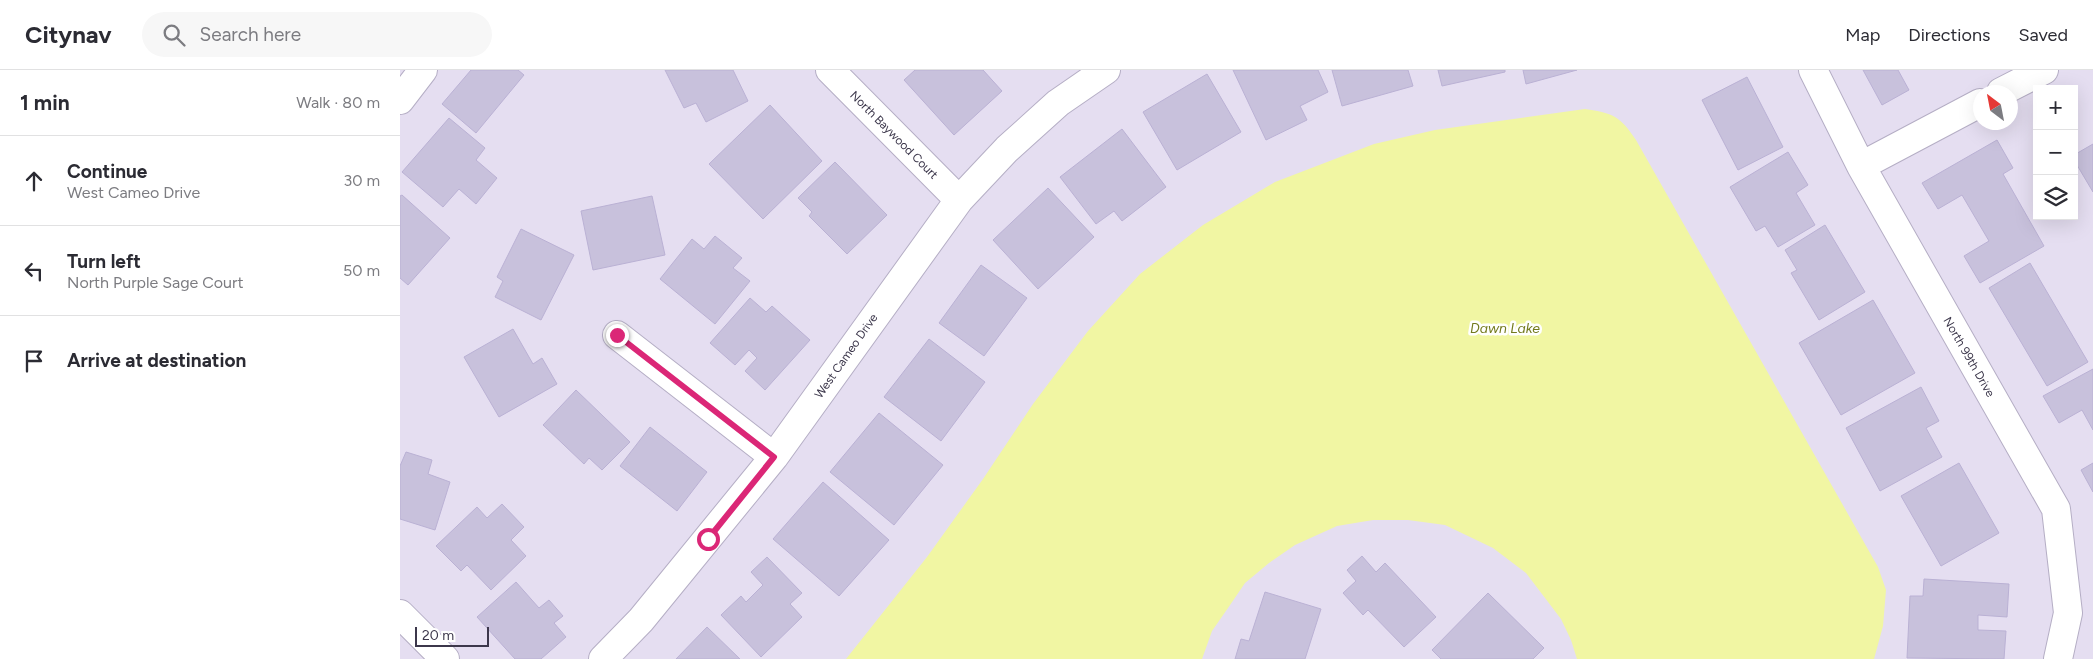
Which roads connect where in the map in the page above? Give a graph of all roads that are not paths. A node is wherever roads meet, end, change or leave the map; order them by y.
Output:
1 (423, 70) edge
2 (830, 70) edge
3 (1106, 70) edge
4 (1813, 70) edge
5 (2044, 70) edge
6 (2015, 85) edge
7 (400, 100) edge
8 (1973, 107) edge
9 (1861, 166) junction
10 (959, 200) junction
11 (617, 335) dead end
12 (774, 457) junction
13 (400, 614) edge
14 (446, 659) edge
15 (602, 659) edge
16 (2058, 659) edge

1 - 7 street
2 - 10 street, North Baywood Court
3 - 10 street, West Cameo Drive
4 - 9 street, North 99th Drive
5 - 6 street
8 - 9 street
9 - 16 street, North 99th Drive
10 - 12 street, West Cameo Drive
11 - 12 street
12 - 15 street, West Cameo Drive
13 - 14 street

